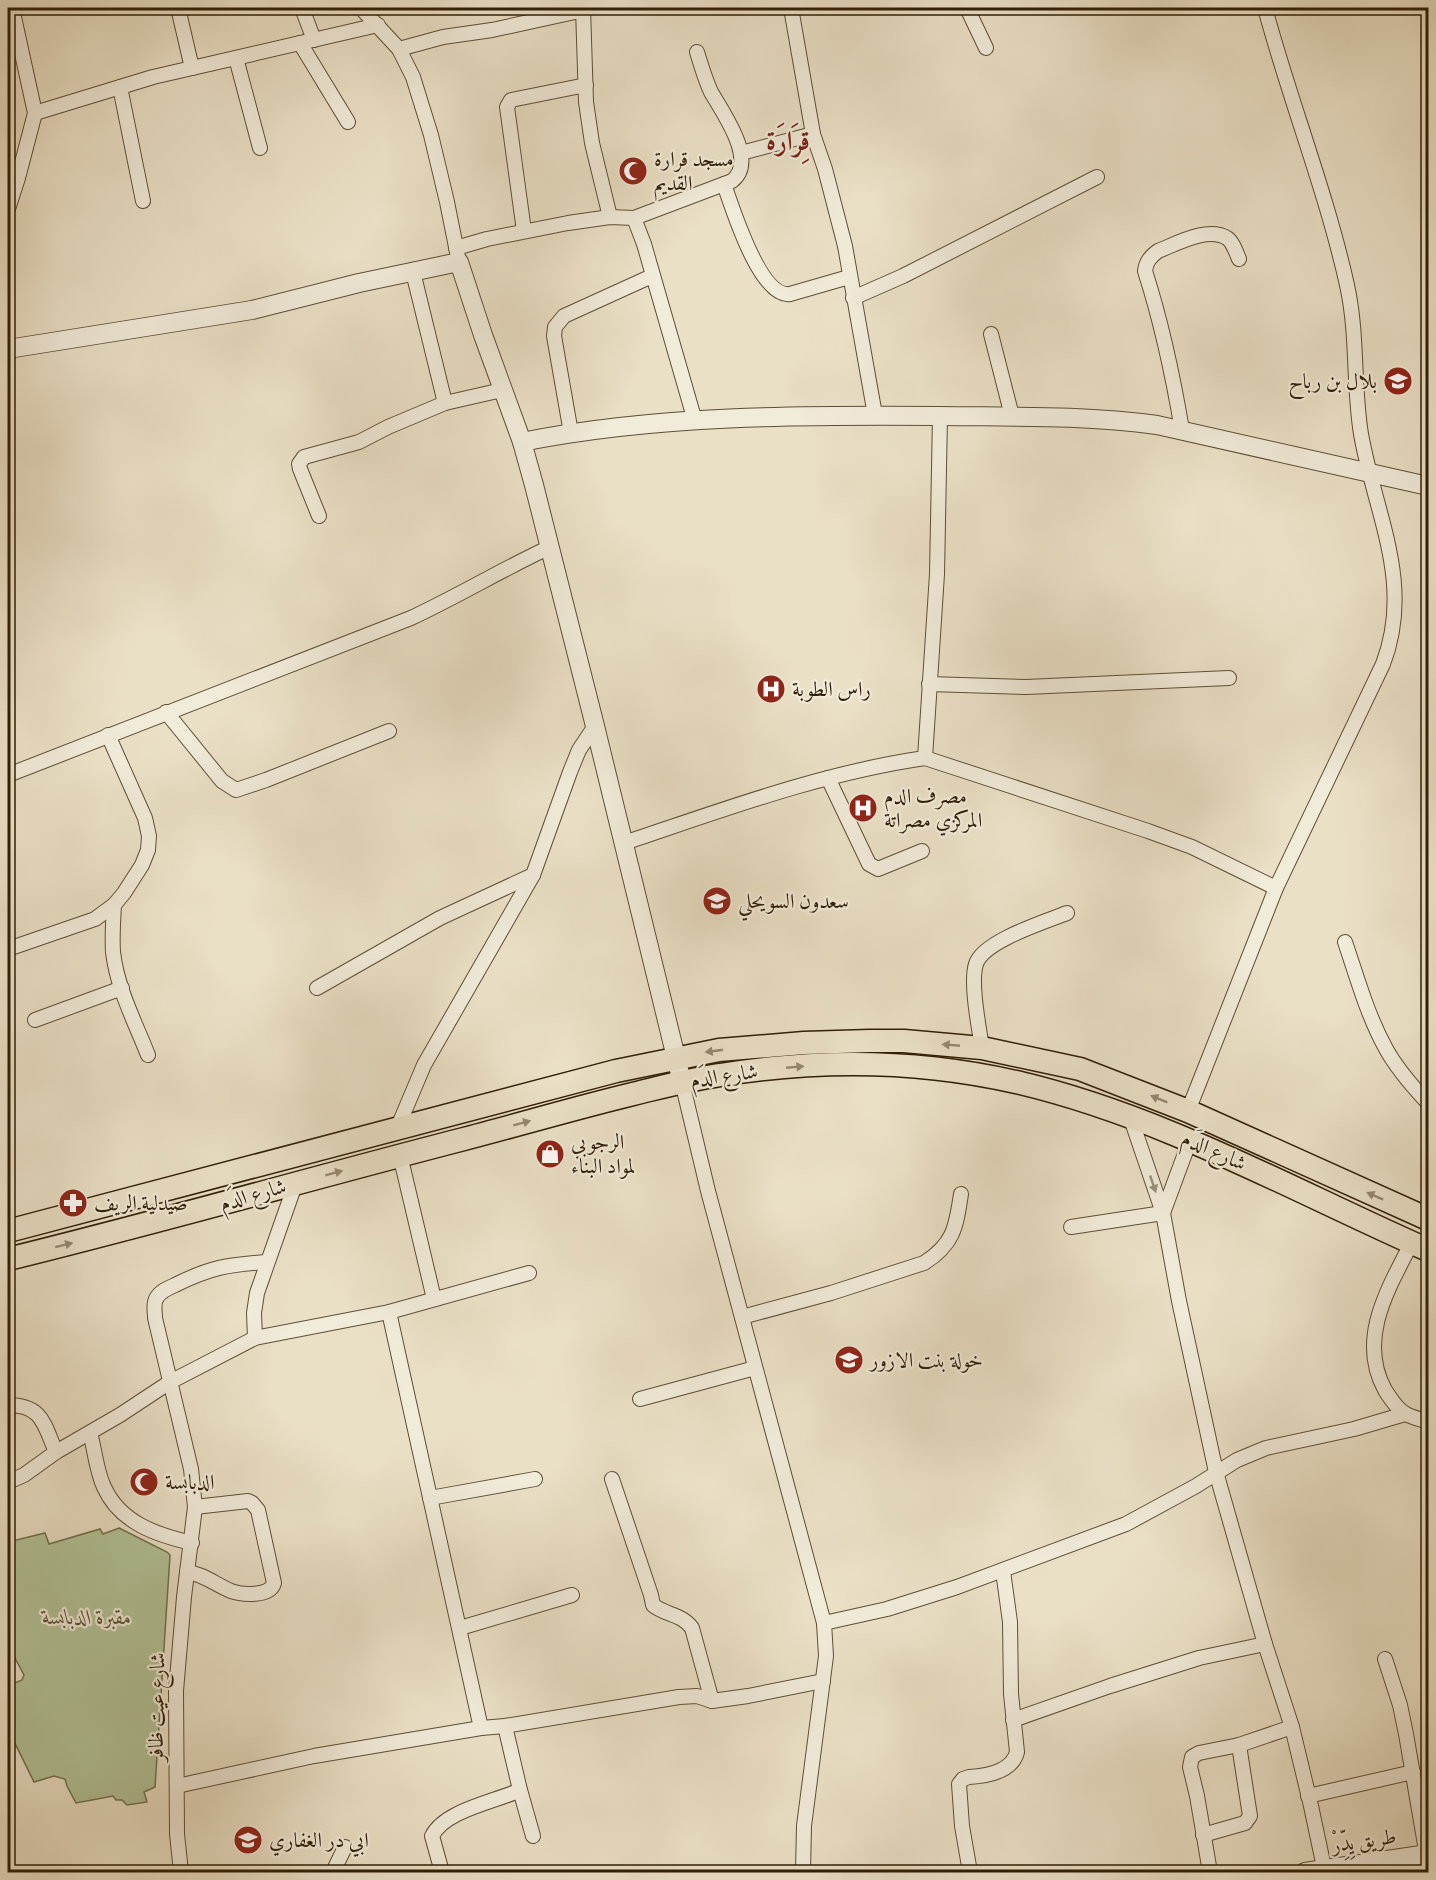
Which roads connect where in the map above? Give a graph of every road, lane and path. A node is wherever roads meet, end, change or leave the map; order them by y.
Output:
1 (12, 8) edge
2 (178, 8) edge
3 (302, 8) edge
4 (361, 8) edge
5 (791, 8) edge
6 (967, 8) edge
7 (1265, 8) edge
8 (584, 9) edge
9 (559, 11) edge
10 (378, 25) junction
11 (307, 42) junction
12 (987, 48) dead end
13 (399, 49) junction
14 (697, 52) dead end
15 (14, 54) edge
16 (237, 58) junction
17 (192, 68) junction
18 (586, 85) junction
19 (120, 87) junction
20 (35, 113) junction
21 (348, 122) dead end
22 (813, 134) junction
23 (260, 148) dead end
24 (741, 153) junction
25 (1097, 177) dead end
26 (724, 184) junction
27 (143, 201) dead end
28 (8, 210) edge
29 (610, 217) junction
30 (634, 218) junction
31 (524, 231) junction
32 (458, 255) junction
33 (1239, 258) dead end
34 (413, 272) junction
35 (652, 276) junction
36 (849, 277) junction
37 (853, 298) junction
38 (991, 334) dead end
39 (8, 349) edge
40 (502, 390) junction
41 (446, 403) junction
42 (875, 415) junction
43 (940, 416) junction
44 (1012, 416) junction
45 (695, 421) junction
46 (1182, 430) junction
47 (572, 433) junction
48 (522, 442) junction
49 (1371, 474) junction
50 (1428, 486) edge
51 (319, 516) dead end
52 (550, 547) junction
53 (1229, 678) dead end
54 (929, 684) junction
55 (166, 712) junction
56 (596, 726) junction
57 (389, 731) dead end
58 (108, 735) junction
59 (925, 758) junction
60 (8, 775) edge
61 (828, 777) junction
62 (624, 843) junction
63 (922, 850) dead end
64 (533, 875) junction
65 (1276, 888) junction
66 (114, 905) junction
67 (1067, 913) dead end
68 (1345, 942) dead end
69 (8, 950) edge
70 (122, 988) junction
71 (317, 988) dead end
72 (35, 1020) dead end
73 (982, 1048) junction
74 (148, 1055) dead end
75 (675, 1059) junction
76 (682, 1082) junction
77 (1428, 1103) edge
78 (1188, 1111) junction
79 (1130, 1116) junction
80 (397, 1129) junction
81 (1190, 1140) junction
82 (400, 1155) junction
83 (296, 1182) junction
84 (961, 1194) dead end
85 (1163, 1213) junction
86 (1428, 1218) edge
87 (1071, 1227) dead end
88 (8, 1231) edge
89 (1420, 1246) edge
90 (8, 1259) edge
91 (267, 1262) junction
92 (529, 1273) dead end
93 (434, 1299) junction
94 (389, 1312) junction
95 (742, 1317) junction
96 (255, 1338) junction
97 (755, 1368) junction
98 (170, 1382) junction
99 (640, 1399) dead end
100 (8, 1405) edge
101 (1405, 1414) junction
102 (1428, 1422) edge
103 (90, 1433) junction
104 (56, 1452) junction
105 (1216, 1472) junction
106 (535, 1479) dead end
107 (612, 1479) dead end
108 (8, 1482) edge
109 (430, 1498) junction
110 (195, 1507) junction
111 (192, 1543) junction
112 (1003, 1571) junction
113 (188, 1572) junction
114 (572, 1594) dead end
115 (824, 1623) junction
116 (460, 1628) junction
117 (1265, 1644) junction
118 (1385, 1659) dead end
119 (823, 1681) junction
120 (712, 1701) junction
121 (1013, 1720) junction
122 (505, 1726) junction
123 (1292, 1727) junction
124 (481, 1728) junction
125 (1239, 1745) junction
126 (1413, 1772) junction
127 (177, 1786) junction
128 (520, 1790) junction
129 (1308, 1796) junction
130 (1203, 1835) junction
131 (533, 1836) dead end
132 (345, 1847) dead end
133 (1428, 1857) edge
134 (1325, 1871) edge
135 (181, 1872) edge
136 (333, 1872) edge
137 (442, 1872) edge
138 (803, 1872) edge
139 (970, 1872) edge
140 (1210, 1872) edge
141 (1305, 1872) edge

1 - 15 street
2 - 17 street
3 - 11 street
4 - 10 street
5 - 22 street
6 - 12 street
7 - 49 street
8 - 9 street
8 - 18 street
9 - 13 street
10 - 11 street
10 - 13 street
11 - 16 street
11 - 21 street
13 - 32 street
14 - 24 street
15 - 20 street
16 - 17 street
16 - 23 street
17 - 19 street
18 - 29 street
18 - 31 street
19 - 20 street
19 - 27 street
20 - 28 street
22 - 24 street
22 - 36 street
24 - 26 street
25 - 37 street
26 - 30 street
26 - 36 street
29 - 30 street
29 - 31 street
30 - 35 street
31 - 32 street
32 - 34 street
32 - 40 street
33 - 46 street
34 - 39 street
34 - 41 street
35 - 45 street
35 - 47 street
36 - 37 street
37 - 42 street
38 - 44 street
40 - 41 street
40 - 48 street
41 - 51 street
42 - 43 street
42 - 45 street
43 - 44 street
43 - 54 street
44 - 46 street
45 - 47 street
46 - 49 street
47 - 48 street
48 - 52 street
49 - 50 street
49 - 65 street
52 - 55 street
52 - 56 street
53 - 54 street
54 - 59 street
55 - 57 street
55 - 58 street
56 - 62 street
56 - 64 street
58 - 60 street
58 - 66 street
59 - 61 street
59 - 65 street
61 - 62 street
61 - 63 street
62 - 75 street
64 - 71 street
64 - 80 street
65 - 78 street
66 - 69 street
66 - 70 street
67 - 73 street
68 - 77 street
70 - 72 street
70 - 74 street
73 -> 75 main road, شارع الدَم
78 -> 73 main road, شارع الدَم
75 - 76 street
75 - 80 main road, شارع الدَم
76 -> 79 main road, شارع الدَم
82 -> 76 main road, شارع الدَم
76 - 95 street
86 -> 78 main road, شارع الدَم
79 - 81 main road, شارع الدَم
79 -> 85 street
80 - 88 main road, شارع الدَم
81 - 85 street
81 - 89 main road, شارع الدَم
83 -> 82 main road, شارع الدَم
82 - 93 street
90 -> 83 main road, شارع الدَم
83 - 91 street
84 - 95 street
85 - 87 street
85 - 105 street
89 - 101 street
91 - 96 street
91 - 98 street, شارع عيت ظافر
92 - 93 street
93 - 94 street
94 - 96 street
94 - 109 street
95 - 97 street
96 - 98 street
97 - 99 street
97 - 115 street
98 - 103 street
98 - 110 street, شارع عيت ظافر
100 - 104 street
101 - 102 street
101 - 105 street
103 - 104 street
103 - 111 street
104 - 108 street
105 - 112 street
105 - 117 street
106 - 109 street
107 - 120 street
109 - 116 street
110 - 111 street, شارع عيت ظافر
110 - 113 street
111 - 113 street, شارع عيت ظافر
112 - 115 street
112 - 121 street
113 - 127 street, شارع عيت ظافر
114 - 116 street
115 - 119 street
116 - 124 street
117 - 121 street
117 - 123 street
118 - 126 street
119 - 120 street
119 - 138 street
120 - 122 street
121 - 139 street
122 - 124 street
122 - 128 street
123 - 125 street
123 - 129 street
124 - 127 street
125 - 130 street
125 - 130 street
126 - 129 street
126 - 133 street
127 - 135 street, شارع عيت ظافر
128 - 131 street
128 - 137 street
129 - 134 street
130 - 140 street
132 - 136 street
133 - 134 street, طريق يِدِّرْ
134 - 141 street, طريق يِدِّرْ

